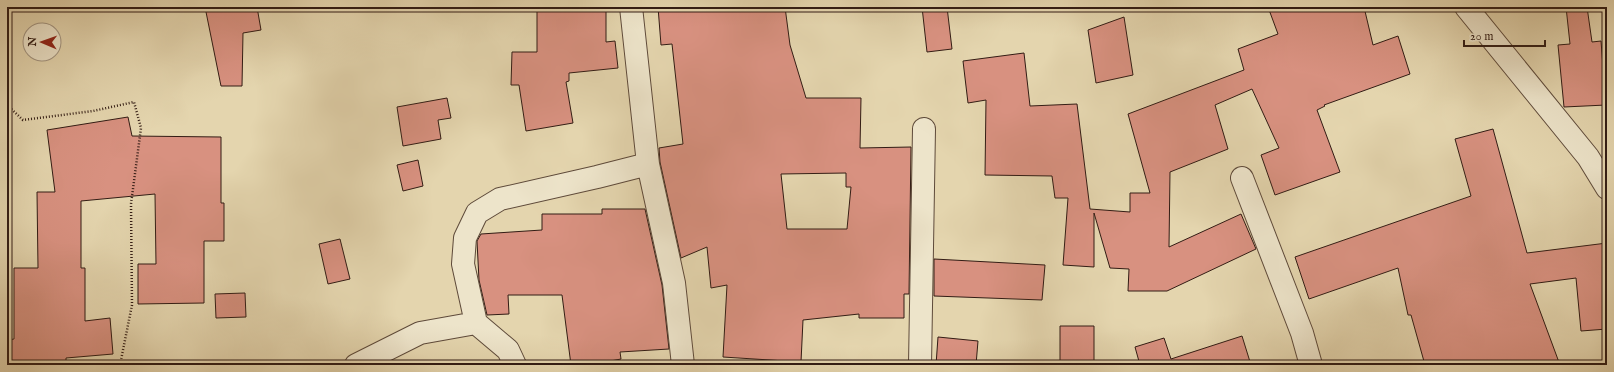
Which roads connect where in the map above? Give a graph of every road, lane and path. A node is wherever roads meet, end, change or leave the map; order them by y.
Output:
1 (631, 7) edge
2 (1466, 7) edge
3 (7, 105) edge
4 (924, 129) dead end
5 (648, 164) junction
6 (1242, 178) dead end
7 (1607, 188) edge
8 (476, 323) junction
9 (120, 365) edge
10 (356, 365) edge
11 (515, 365) edge
12 (683, 365) edge
13 (920, 365) edge
14 (1311, 365) edge

1 - 5 street
2 - 7 street
3 - 9 path
4 - 13 street
5 - 8 street
5 - 12 street
6 - 14 street
8 - 10 street
8 - 11 street

